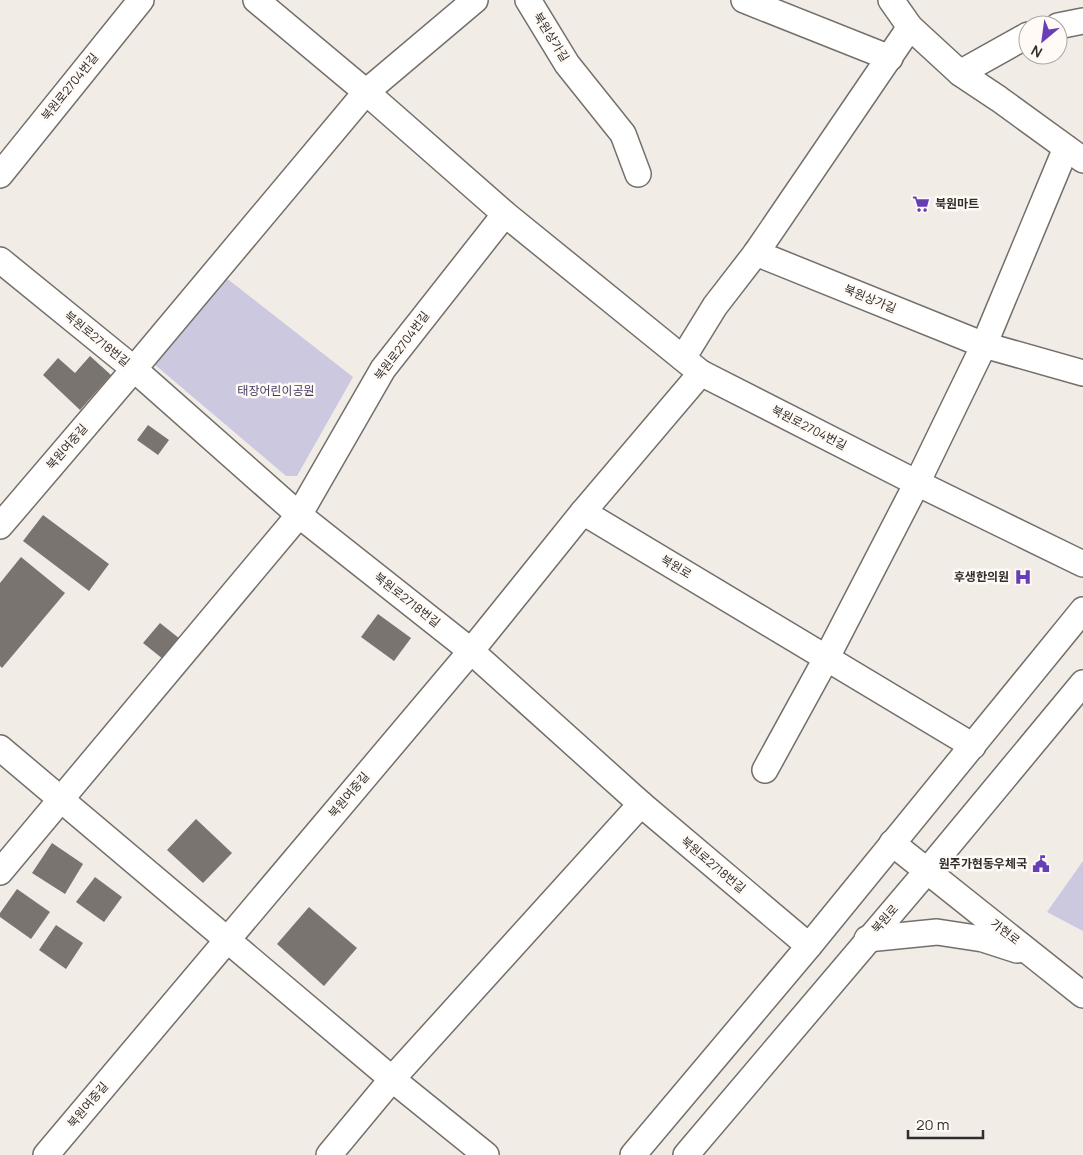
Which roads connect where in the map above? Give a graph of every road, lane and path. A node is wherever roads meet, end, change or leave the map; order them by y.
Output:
1 (141, 0) edge
2 (256, 0) edge
3 (528, 0) edge
4 (744, 0) edge
5 (891, 0) edge
6 (462, 4) edge
7 (1083, 21) edge
8 (1068, 24) edge
9 (910, 27) junction
10 (1018, 40) edge
11 (890, 58) junction
12 (960, 73) junction
13 (366, 92) junction
14 (1075, 154) edge
15 (638, 174) dead end
16 (0, 175) edge
17 (505, 214) junction
18 (756, 253) junction
19 (0, 260) edge
20 (984, 345) junction
21 (692, 365) junction
22 (134, 369) junction
23 (1083, 373) edge
24 (917, 483) junction
25 (583, 512) junction
26 (299, 515) junction
27 (0, 526) edge
28 (1083, 564) edge
29 (1083, 610) edge
30 (470, 651) junction
31 (827, 657) junction
32 (1083, 683) edge
33 (973, 746) junction
34 (0, 748) edge
35 (765, 770) dead end
36 (60, 798) junction
37 (641, 804) junction
38 (892, 843) junction
39 (927, 871) junction
40 (0, 872) edge
41 (867, 939) junction
42 (227, 940) junction
43 (809, 946) junction
44 (1036, 957) junction
45 (1083, 995) edge
46 (392, 1079) junction
47 (46, 1155) edge
48 (329, 1155) edge
49 (486, 1155) edge
50 (633, 1155) edge
51 (686, 1155) edge

1 - 16 street, 북원로2704번길
2 - 13 street, 북원로2704번길
3 - 15 street, 북원상가길
4 - 11 street
5 - 9 street
6 - 13 street
7 - 8 street
9 - 11 street
9 - 12 street
10 - 12 street
11 - 18 street
12 - 14 street
13 - 17 street, 북원로2704번길
13 - 22 street
14 - 20 street
17 - 21 street, 북원로2704번길
17 - 26 street, 북원로2704번길
18 - 20 street, 북원상가길
18 - 21 street
19 - 22 street, 북원로2718번길
20 - 23 street, 북원상가길
20 - 24 street
21 - 24 street, 북원로2704번길
21 - 25 street
22 - 26 street, 북원로2718번길
22 - 27 street, 북원여중길
24 - 28 street, 북원로2704번길
24 - 31 street
25 - 30 street
25 - 31 street, 북원로
26 - 30 street, 북원로2718번길
26 - 36 street
29 - 33 street
30 - 37 street, 북원로2718번길
30 - 42 street, 북원여중길
31 - 33 street, 북원로
31 - 35 street
32 - 39 street, 북원로
33 - 38 street
34 - 36 street
36 - 40 street
36 - 42 street
37 - 43 street, 북원로2718번길
37 - 46 street
38 - 39 street, 가현로
38 - 43 street
39 - 41 street, 북원로
39 - 44 street, 가현로
41 - 44 street
41 - 51 street, 북원로
42 - 46 street
42 - 47 street, 북원여중길
43 - 50 street
44 - 45 street, 가현로
46 - 48 street
46 - 49 street

